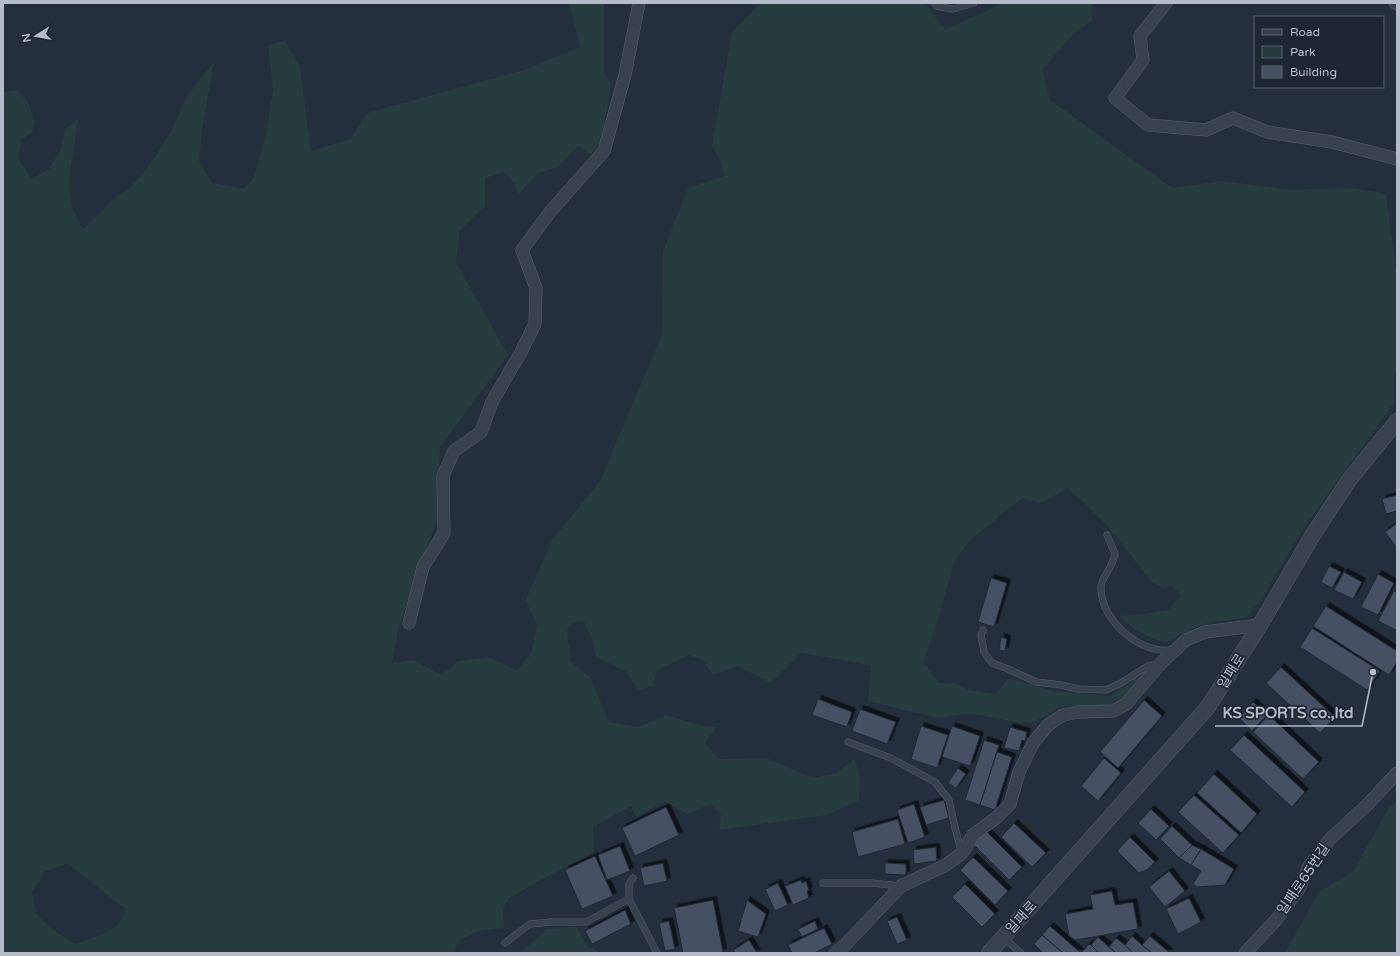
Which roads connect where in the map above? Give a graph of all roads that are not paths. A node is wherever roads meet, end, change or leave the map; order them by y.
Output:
1 (639, 3) edge
2 (935, 3) edge
3 (974, 3) edge
4 (1166, 3) edge
5 (1397, 159) edge
6 (1397, 421) edge
7 (1107, 534) dead end
8 (410, 623) dead end
9 (1260, 625) junction
10 (983, 630) dead end
11 (1174, 650) junction
12 (1161, 663) junction
13 (848, 742) dead end
14 (1397, 773) edge
15 (962, 853) junction
16 (633, 878) dead end
17 (822, 883) dead end
18 (901, 886) junction
19 (629, 899) junction
20 (1003, 937) junction
21 (505, 943) dead end
22 (657, 953) edge
23 (835, 953) edge
24 (989, 953) edge
25 (1021, 953) edge
26 (1245, 953) edge

1 - 8 street
2 - 3 lane
4 - 5 street
6 - 9 street, 일패로
7 - 11 lane
9 - 11 street
9 - 20 street, 일패로
10 - 12 lane
11 - 12 street
12 - 15 street
13 - 15 lane
14 - 26 street, 일패로65번길
15 - 18 street
16 - 19 lane
17 - 18 lane
18 - 23 street
19 - 21 lane
19 - 22 lane
20 - 24 street, 일패로
20 - 25 lane

